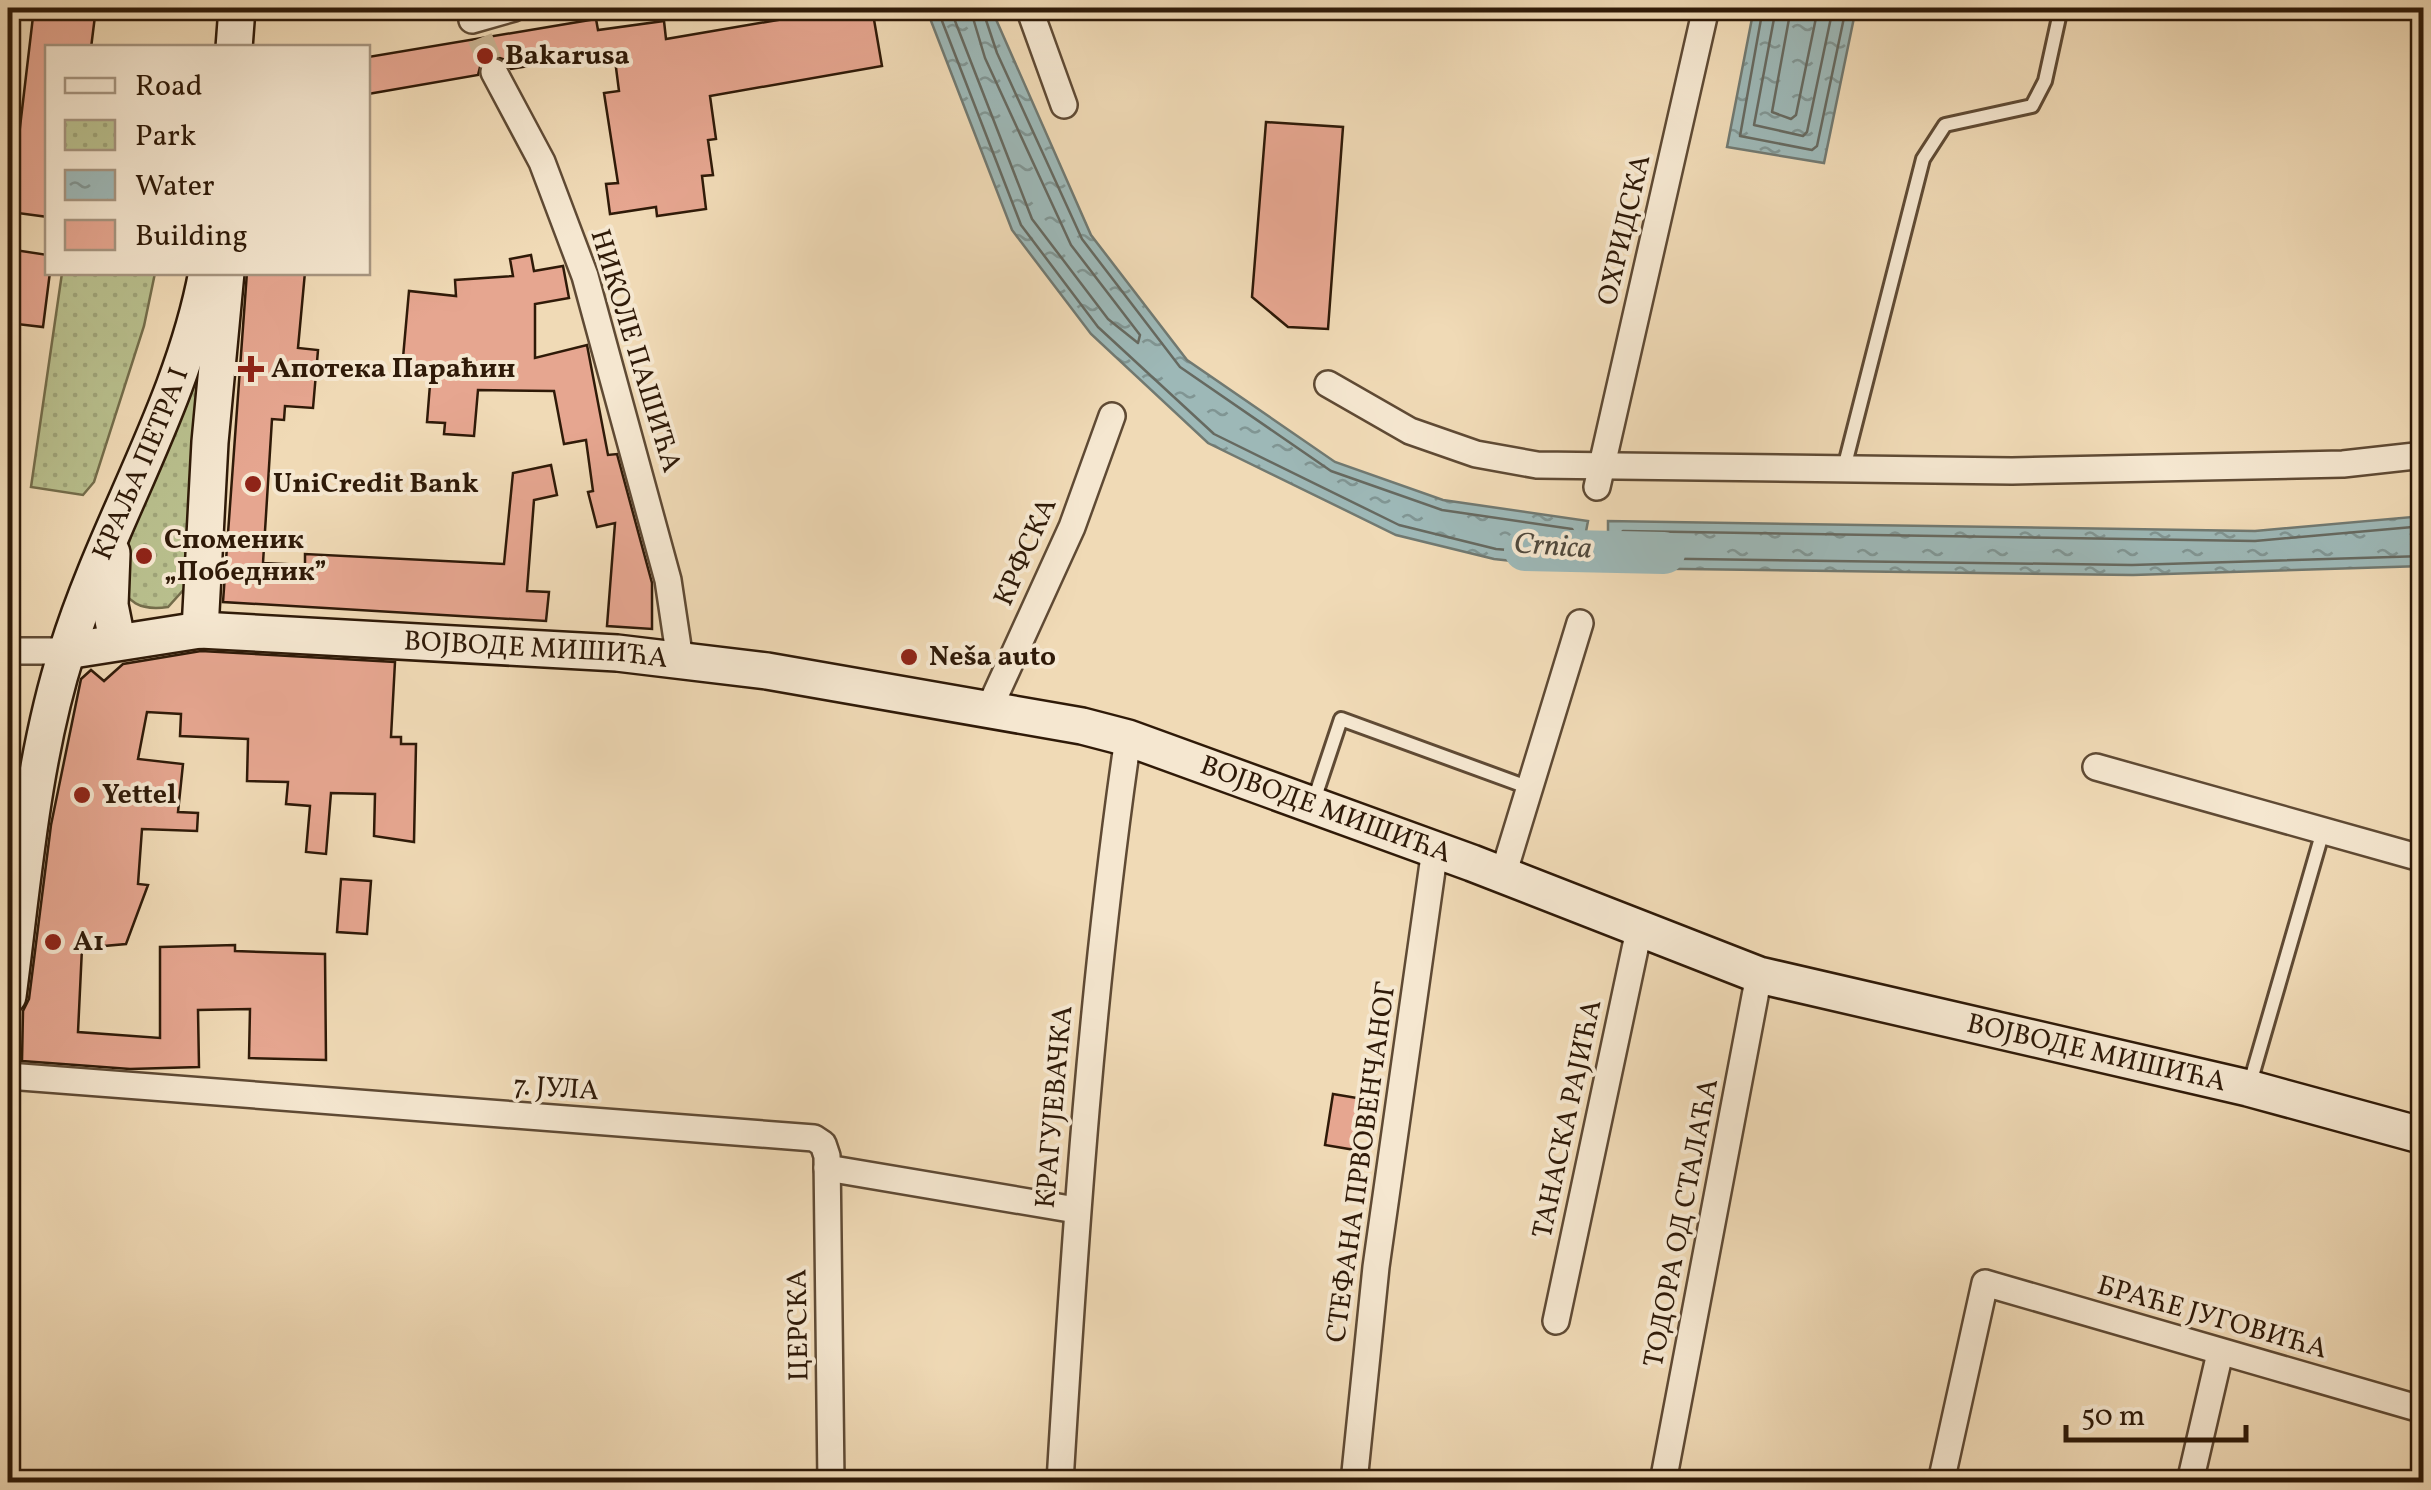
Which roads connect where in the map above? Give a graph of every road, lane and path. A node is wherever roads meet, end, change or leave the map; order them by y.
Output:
1 (238, 8) edge
2 (514, 8) edge
3 (1029, 8) edge
4 (1706, 8) edge
5 (2061, 8) edge
6 (475, 22) edge
7 (234, 45) edge
8 (8, 46) edge
9 (494, 72) tunnel mouth
10 (8, 83) edge
11 (1064, 104) dead end
12 (206, 275) edge
13 (226, 275) edge
14 (1328, 384) dead end
15 (1112, 416) dead end
16 (2424, 454) edge
17 (1844, 468) junction
18 (1600, 476) junction
19 (112, 537) junction
20 (1580, 623) dead end
21 (200, 630) junction
22 (117, 640) junction
23 (8, 651) edge
24 (66, 651) junction
25 (680, 660) junction
26 (988, 709) junction
27 (1128, 738) junction
28 (2096, 767) dead end
29 (1530, 788) junction
30 (1312, 805) junction
31 (2323, 832) junction
32 (1435, 849) junction
33 (2424, 859) edge
34 (1503, 875) junction
35 (1639, 930) junction
36 (1759, 976) junction
37 (8, 996) edge
38 (8, 1076) edge
39 (2248, 1088) junction
40 (2424, 1136) edge
41 (828, 1168) junction
42 (1076, 1210) junction
43 (1556, 1321) dead end
44 (2220, 1353) junction
45 (2424, 1410) edge
46 (831, 1482) edge
47 (1060, 1482) edge
48 (1354, 1482) edge
49 (1663, 1482) edge
50 (1940, 1482) edge
51 (2190, 1482) edge

1 - 7 main road
2 - 6 street
3 - 11 street
4 - 18 street, ОХРИДСКА
5 - 17 lane
8 - 10 lane
9 - 25 street, НИКОЛЕ ПАШИЋА
12 - 19 main road, КРАЉА ПЕТРА I
13 - 21 main road, КРАЉА ПЕТРА I
14 - 18 street
15 - 26 street, КРФСКА
16 - 17 street
17 - 18 street
19 - 22 main road
19 - 24 main road, КРАЉА ПЕТРА I
20 - 29 street
21 - 22 main road, ВОЈВОДЕ МИШИЋА
21 - 25 main road, ВОЈВОДЕ МИШИЋА
22 - 24 main road, ВОЈВОДЕ МИШИЋА
23 - 24 street
24 - 37 main road, КРАЉА ПЕТРА I
25 - 26 main road, ВОЈВОДЕ МИШИЋА
26 - 27 main road, ВОЈВОДЕ МИШИЋА
27 - 30 main road, ВОЈВОДЕ МИШИЋА
27 - 42 street, КРАГУЈЕВАЧКА
28 - 31 street
29 - 30 lane
29 - 34 street
30 - 32 main road, ВОЈВОДЕ МИШИЋА
31 - 33 street
31 - 39 lane
32 - 34 main road, ВОЈВОДЕ МИШИЋА
32 - 48 street, СТЕФАНА ПРВОВЕНЧАНОГ
34 - 35 main road, ВОЈВОДЕ МИШИЋА
35 - 36 main road, ВОЈВОДЕ МИШИЋА
35 - 43 street, ТАНАСКА РАЈИЋА
36 - 39 main road, ВОЈВОДЕ МИШИЋА
36 - 49 street, ТОДОРА ОД СТАЛАЋА
38 - 41 street, 7. ЈУЛА
39 - 40 main road, ВОЈВОДЕ МИШИЋА
41 - 42 street
41 - 46 street, ЦЕРСКА
42 - 47 street, КРАГУЈЕВАЧКА
44 - 45 street, БРАЋЕ ЈУГОВИЋА
44 - 50 street, БРАЋЕ ЈУГОВИЋА
44 - 51 street

